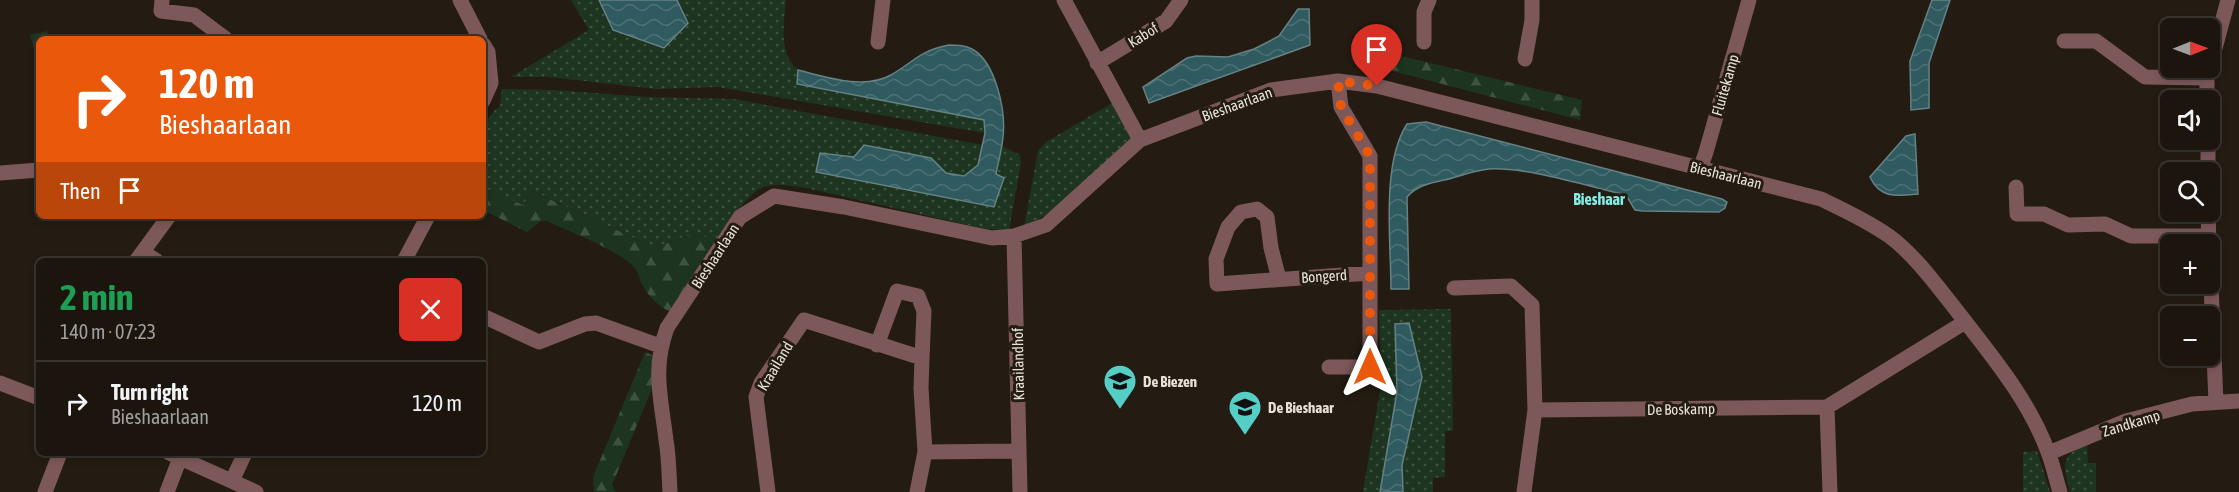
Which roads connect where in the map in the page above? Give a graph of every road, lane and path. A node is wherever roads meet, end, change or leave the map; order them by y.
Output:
1 (162, 0) edge
2 (460, 0) edge
3 (883, 0) edge
4 (1064, 0) edge
5 (1182, 0) edge
6 (1429, 0) edge
7 (1532, 0) edge
8 (1749, 0) edge
9 (2232, 4) edge
10 (222, 36) edge
11 (478, 36) edge
12 (2220, 40) edge
13 (2064, 41) dead end
14 (878, 42) dead end
15 (1424, 42) dead end
16 (486, 49) edge
17 (1525, 58) dead end
18 (1097, 63) junction
19 (2160, 77) edge
20 (2207, 78) edge
21 (1338, 81) junction
22 (2207, 90) edge
23 (486, 94) edge
24 (1140, 140) junction
25 (1700, 168) junction
26 (36, 170) edge
27 (0, 173) edge
28 (2016, 187) dead end
29 (167, 219) edge
30 (426, 219) edge
31 (1014, 236) junction
32 (2160, 237) edge
33 (140, 256) edge
34 (406, 258) edge
35 (1370, 273) junction
36 (1279, 279) junction
37 (1454, 288) dead end
38 (2211, 294) edge
39 (486, 317) edge
40 (1965, 322) junction
41 (877, 345) junction
42 (660, 346) junction
43 (922, 358) junction
44 (1329, 367) dead end
45 (0, 383) edge
46 (36, 397) edge
47 (2239, 401) edge
48 (2216, 402) junction
49 (1827, 407) junction
50 (1535, 411) junction
51 (1019, 451) junction
52 (925, 452) junction
53 (2049, 453) junction
54 (59, 456) edge
55 (174, 456) edge
56 (176, 456) edge
57 (244, 456) edge
58 (232, 481) junction
59 (45, 492) edge
60 (167, 492) edge
61 (255, 492) edge
62 (670, 492) edge
63 (768, 492) edge
64 (917, 492) edge
65 (1020, 492) edge
66 (1524, 492) edge
67 (1830, 492) edge
68 (2060, 492) edge

1 - 10 street
2 - 11 street
3 - 14 street
4 - 18 street
5 - 18 street, Kabof
6 - 15 street
7 - 17 street
8 - 25 street, Fluitekamp
9 - 12 street
13 - 19 street
16 - 23 street
18 - 24 street
20 - 22 street
21 - 24 street, Bieshaarlaan
21 - 25 street, Bieshaarlaan
21 - 35 street, Bongerd
24 - 31 street, Bieshaarlaan
25 - 40 street, Bieshaarlaan
26 - 27 street
28 - 32 street
29 - 33 street
30 - 34 street
31 - 42 street, Bieshaarlaan
31 - 51 street, Kraailandhof
35 - 36 street, Bongerd
35 - 44 street, Bongerd
36 - 36 street, Bongerd
37 - 50 street
38 - 48 street
39 - 42 street
40 - 49 street
40 - 53 street, Bieshaarlaan
41 - 43 street, Kraailand
41 - 43 street
41 - 63 street, Kraailand
42 - 62 street, Bieshaarlaan
43 - 52 street
45 - 46 street
47 - 48 street, Zandkamp
48 - 53 street, Zandkamp
49 - 50 street, De Boskamp
49 - 67 street
50 - 66 street
51 - 52 street
51 - 65 street, Kraailandhof
52 - 64 street
53 - 68 street, Bieshaarlaan
54 - 59 street
55 - 60 street
56 - 58 street
57 - 58 street
58 - 61 street

